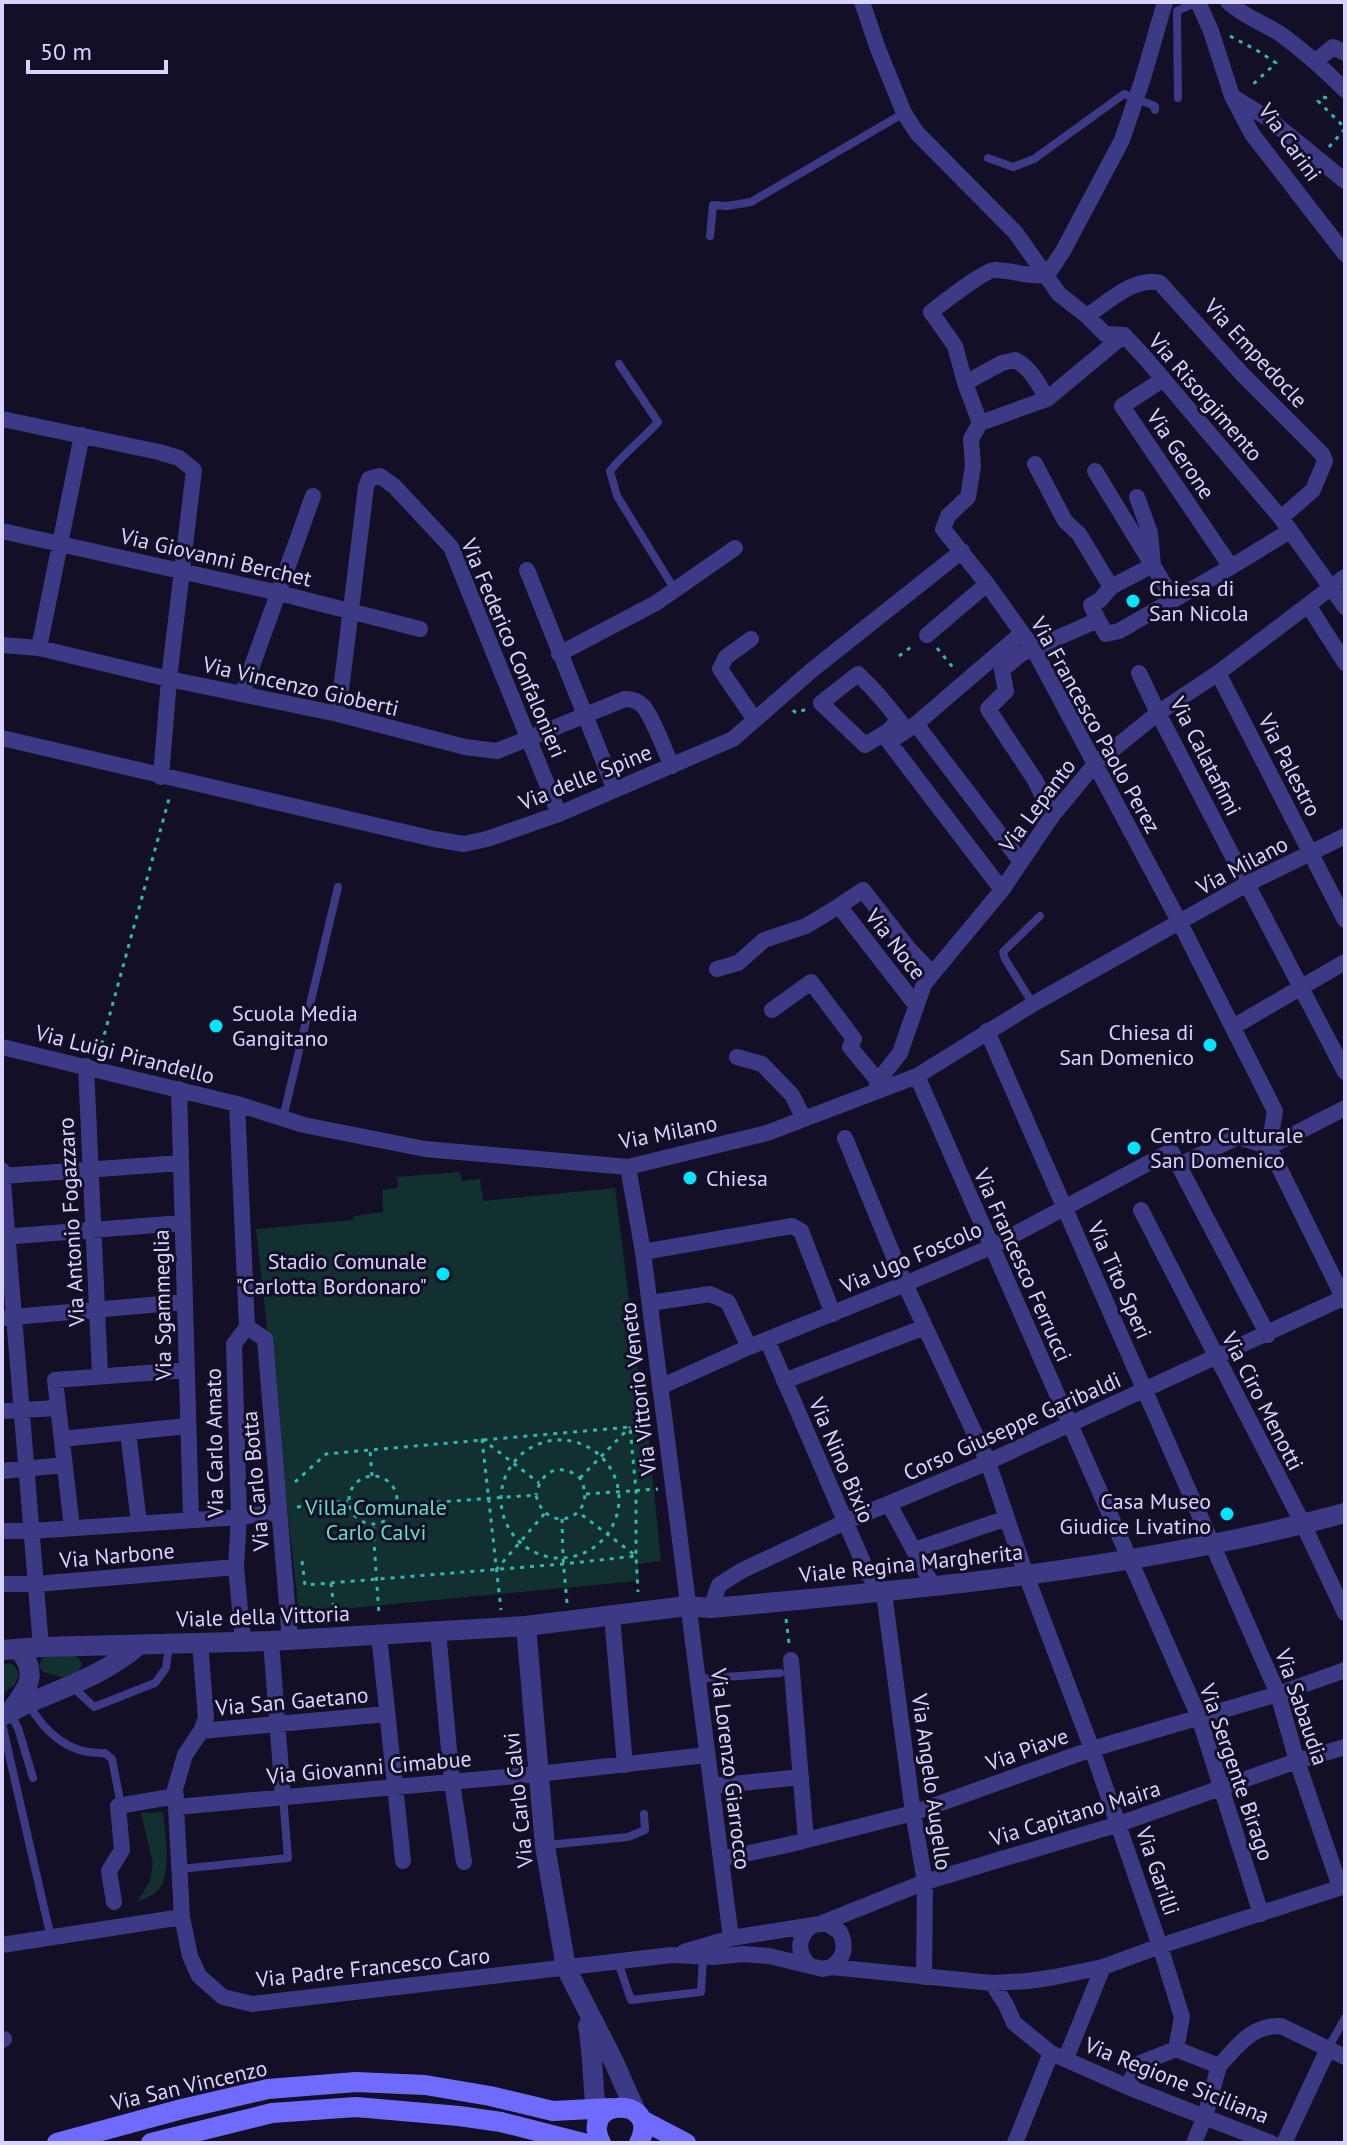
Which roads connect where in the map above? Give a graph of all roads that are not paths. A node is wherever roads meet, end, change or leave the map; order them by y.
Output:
1 (862, 2) edge
2 (1165, 2) edge
3 (1198, 2) edge
4 (1228, 2) edge
5 (1345, 53) edge
6 (1316, 61) junction
7 (1340, 95) edge
8 (1232, 96) junction
9 (1178, 98) dead end
10 (1136, 99) junction
11 (1155, 110) dead end
12 (904, 113) junction
13 (988, 158) dead end
14 (1345, 181) edge
15 (710, 236) dead end
16 (1345, 254) edge
17 (1047, 275) junction
18 (1087, 316) junction
19 (1124, 335) junction
20 (619, 364) dead end
21 (1162, 380) junction
22 (965, 383) junction
23 (1047, 399) junction
24 (2, 419) edge
25 (980, 423) junction
26 (82, 435) junction
27 (1035, 464) dead end
28 (1095, 471) dead end
29 (313, 496) dead end
30 (1137, 497) dead end
31 (1286, 525) junction
32 (2, 531) edge
33 (59, 544) junction
34 (735, 548) dead end
35 (962, 551) junction
36 (1153, 565) junction
37 (1231, 567) junction
38 (527, 570) dead end
39 (182, 573) junction
40 (1338, 582) edge
41 (987, 584) junction
42 (1111, 587) junction
43 (675, 590) junction
44 (279, 593) junction
45 (1174, 600) junction
46 (1308, 605) junction
47 (1345, 607) edge
48 (350, 611) junction
49 (1098, 620) junction
50 (420, 629) dead end
51 (1022, 633) junction
52 (927, 635) road end
53 (751, 639) dead end
54 (2, 645) edge
55 (39, 648) junction
56 (1033, 648) junction
57 (559, 654) junction
58 (1345, 663) edge
59 (1139, 673) dead end
60 (1218, 673) junction
61 (169, 679) junction
62 (242, 694) junction
63 (1158, 713) junction
64 (338, 714) junction
65 (584, 715) junction
66 (755, 720) junction
67 (907, 724) junction
68 (2, 738) edge
69 (529, 738) junction
70 (1095, 764) junction
71 (672, 766) junction
72 (168, 778) junction
73 (615, 790) junction
74 (559, 814) junction
75 (1052, 816) junction
76 (1345, 836) edge
77 (1311, 854) junction
78 (1021, 862) junction
79 (1247, 884) junction
80 (338, 887) dead end
81 (1002, 890) junction
82 (839, 906) junction
83 (1040, 916) dead end
84 (1345, 920) edge
85 (1180, 923) junction
86 (1345, 962) edge
87 (717, 969) dead end
88 (932, 973) junction
89 (1300, 987) junction
90 (1033, 1004) junction
91 (916, 1005) junction
92 (772, 1010) dead end
93 (1233, 1027) junction
94 (987, 1031) junction
95 (2, 1047) edge
96 (737, 1057) dead end
97 (91, 1067) junction
98 (1345, 1072) edge
99 (917, 1076) junction
100 (876, 1086) junction
101 (179, 1089) junction
102 (237, 1104) junction
103 (1345, 1108) edge
104 (283, 1118) junction
105 (804, 1119) junction
106 (845, 1138) dead end
107 (1269, 1147) junction
108 (1175, 1158) junction
109 (181, 1163) junction
110 (628, 1167) junction
111 (91, 1169) junction
112 (2, 1170) edge
113 (2, 1176) edge
114 (1063, 1208) junction
115 (1141, 1210) dead end
116 (182, 1223) junction
117 (93, 1231) junction
118 (5, 1236) edge
119 (991, 1247) junction
120 (643, 1252) junction
121 (905, 1284) junction
122 (1345, 1299) edge
123 (184, 1302) junction
124 (650, 1303) junction
125 (97, 1310) junction
126 (833, 1314) junction
127 (8, 1318) edge
128 (247, 1327) junction
129 (925, 1327) junction
130 (1268, 1335) junction
131 (767, 1340) junction
132 (749, 1347) junction
133 (1216, 1358) junction
134 (186, 1370) junction
135 (100, 1375) junction
136 (784, 1381) junction
137 (660, 1387) junction
138 (1145, 1390) junction
139 (58, 1408) junction
140 (21, 1409) junction
141 (2, 1411) edge
142 (1069, 1424) junction
143 (187, 1426) junction
144 (128, 1432) junction
145 (62, 1439) junction
146 (988, 1462) junction
147 (65, 1465) junction
148 (26, 1468) junction
149 (2, 1471) edge
150 (889, 1504) junction
151 (279, 1512) junction
152 (1345, 1513) edge
153 (239, 1517) junction
154 (1007, 1518) junction
155 (191, 1519) junction
156 (845, 1522) junction
157 (139, 1523) junction
158 (1303, 1524) junction
159 (72, 1528) junction
160 (2, 1531) edge
161 (31, 1531) junction
162 (1214, 1545) junction
163 (914, 1550) junction
164 (1128, 1559) junction
165 (236, 1567) junction
166 (1026, 1575) junction
167 (2, 1584) edge
168 (36, 1584) junction
169 (933, 1586) junction
170 (884, 1593) junction
171 (687, 1606) junction
172 (711, 1608) junction
173 (1345, 1613) edge
174 (612, 1616) junction
175 (526, 1626) junction
176 (438, 1631) junction
177 (379, 1635) junction
178 (280, 1640) junction
179 (243, 1642) junction
180 (200, 1643) junction
181 (169, 1644) junction
182 (139, 1645) junction
183 (41, 1647) junction
184 (11, 1650) edge
185 (785, 1666) joint
186 (1345, 1670) edge
187 (697, 1679) junction
188 (72, 1686) junction
189 (1278, 1694) junction
190 (10, 1714) edge
191 (387, 1714) junction
192 (1199, 1717) junction
193 (277, 1723) junction
194 (201, 1731) junction
195 (1345, 1747) edge
196 (1092, 1749) junction
197 (707, 1755) junction
198 (1297, 1761) junction
199 (625, 1765) junction
200 (538, 1774) junction
201 (801, 1777) junction
202 (33, 1778) dead end
203 (452, 1782) junction
204 (712, 1786) junction
205 (395, 1787) junction
206 (1221, 1789) junction
207 (283, 1797) junction
208 (176, 1801) junction
209 (122, 1806) junction
210 (913, 1813) junction
211 (644, 1814) dead end
212 (1119, 1824) junction
213 (806, 1840) junction
214 (545, 1846) junction
215 (721, 1859) junction
216 (403, 1861) dead end
217 (464, 1862) dead end
218 (180, 1869) junction
219 (925, 1882) junction
220 (1342, 1886) edge
221 (114, 1902) dead end
222 (1261, 1914) junction
223 (182, 1917) junction
224 (817, 1925) junction
225 (51, 1938) junction
226 (731, 1938) junction
227 (2, 1945) edge
228 (1160, 1946) junction
229 (845, 1948) junction
230 (672, 1955) junction
231 (703, 1957) junction
232 (618, 1961) junction
233 (808, 1964) junction
234 (831, 1967) junction
235 (1103, 1967) junction
236 (566, 1968) junction
237 (886, 1973) junction
238 (924, 1977) junction
239 (992, 1983) junction
240 (585, 2007) junction
241 (1345, 2018) edge
242 (1176, 2049) junction
243 (1328, 2049) junction
244 (1058, 2056) junction
245 (1345, 2057) edge
246 (613, 2060) junction
247 (1219, 2066) junction
248 (1128, 2087) junction
249 (599, 2114) edge
250 (1205, 2116) junction
251 (640, 2117) junction
252 (662, 2129) junction
253 (57, 2143) edge
254 (151, 2143) edge
255 (583, 2143) edge
256 (639, 2143) edge
257 (686, 2143) edge
258 (1015, 2143) edge
259 (1194, 2143) edge
260 (1271, 2143) edge
261 (1284, 2143) edge

1 - 12 street, Via Risorgimento
2 - 10 street
3 - 8 street, Via Carini
3 - 9 lane
4 - 6 street
5 - 6 street
6 - 7 street
8 - 14 street
8 - 16 street, Via Carini
10 - 11 lane
10 - 13 lane
10 - 17 street
12 - 15 lane
12 - 17 street, Via Risorgimento
17 - 18 street, Via Risorgimento
17 - 22 street
18 - 19 street, Via Risorgimento
18 - 31 street, Via Empedocle
19 - 21 street, Via Risorgimento
19 - 23 street
20 - 43 lane
21 - 31 street, Via Risorgimento
21 - 37 street, Via Gerone
22 - 23 street
22 - 25 street
23 - 25 street
24 - 26 street
25 - 35 street, Via Francesco Paolo Perez
26 - 33 street
26 - 39 street
27 - 42 street
28 - 36 street
29 - 44 street
30 - 36 street
31 - 37 street
31 - 40 street, Via Risorgimento
32 - 33 street, Via Giovanni Berchet
33 - 39 street, Via Giovanni Berchet
33 - 55 street
34 - 43 street
35 - 41 street, Via Francesco Paolo Perez
35 - 66 street, Via delle Spine
36 - 42 street
36 - 45 street
37 - 45 street
38 - 57 street
39 - 44 street, Via Giovanni Berchet
39 - 61 street
40 - 46 street, Via Lepanto
40 - 47 street, Via Risorgimento
41 - 51 street, Via Francesco Paolo Perez
41 - 52 street
42 - 49 street
43 - 57 street
44 - 48 street, Via Giovanni Berchet
44 - 62 street
45 - 49 street
46 - 58 street
46 - 60 street, Via Lepanto
48 - 50 street, Via Giovanni Berchet
48 - 64 street
48 - 69 street, Via Federico Confalonieri
49 - 56 street
51 - 56 street, Via Francesco Paolo Perez
51 - 67 street
53 - 66 street
54 - 55 street, Via Vincenzo Gioberti
55 - 61 street, Via Vincenzo Gioberti
56 - 70 street, Via Francesco Paolo Perez
56 - 75 street
57 - 65 street
59 - 63 street, Via Calatafimi
60 - 63 street, Via Lepanto
60 - 77 street, Via Palestro
61 - 62 street, Via Vincenzo Gioberti
61 - 72 street
62 - 64 street, Via Vincenzo Gioberti
63 - 70 street, Via Lepanto
63 - 79 street, Via Calatafimi
64 - 69 street, Via Vincenzo Gioberti
65 - 69 street, Via Vincenzo Gioberti
65 - 71 street, Via Vincenzo Gioberti
65 - 73 street
66 - 71 street, Via delle Spine
67 - 67 street
67 - 78 street
67 - 81 street
68 - 72 street, Via delle Spine
69 - 74 street, Via Federico Confalonieri
70 - 75 street, Via Lepanto
70 - 85 street, Via Francesco Paolo Perez
71 - 73 street, Via delle Spine
72 - 74 street, Via delle Spine
73 - 74 street, Via delle Spine
75 - 78 street, Via Lepanto
76 - 77 street, Via Milano
77 - 79 street, Via Milano
77 - 84 street, Via Palestro
78 - 81 street, Via Lepanto
79 - 85 street, Via Milano
79 - 89 street, Via Calatafimi
80 - 104 lane
81 - 88 street, Via Lepanto
82 - 87 street, Via Noce
82 - 88 street
82 - 91 street, Via Noce
83 - 90 lane
85 - 90 street, Via Milano
85 - 93 street, Via Francesco Paolo Perez
86 - 89 street
88 - 91 street, Via Lepanto
89 - 93 street
89 - 98 street, Via Calatafimi
90 - 94 street, Via Milano
91 - 100 street, Via Lepanto
92 - 100 street
93 - 107 street, Via Francesco Paolo Perez
94 - 99 street, Via Milano
94 - 114 street, Via Tito Speri
95 - 97 street, Via Luigi Pirandello
96 - 105 street
97 - 101 street, Via Luigi Pirandello
97 - 111 street, Via Antonio Fogazzaro
99 - 100 street, Via Milano
99 - 119 street, Via Francesco Ferrucci
100 - 105 street, Via Milano
101 - 102 street, Via Luigi Pirandello
101 - 109 street, Via Sgammeglia
102 - 104 street, Via Milano
102 - 128 street, Via Carlo Amato
103 - 107 street
104 - 110 street, Via Milano
105 - 110 street, Via Milano
106 - 121 street, Via Garilli
107 - 108 street, Via Ugo Foscolo
107 - 122 street
108 - 114 street, Via Ugo Foscolo
108 - 130 street
109 - 111 street
109 - 116 street, Via Sgammeglia
110 - 120 street, Via Vittorio Veneto
111 - 113 street
111 - 117 street, Via Antonio Fogazzaro
112 - 113 street
113 - 118 street
114 - 119 street, Via Ugo Foscolo
114 - 138 street, Via Tito Speri
115 - 133 street, Via Ciro Menotti
116 - 117 street
116 - 123 street, Via Sgammeglia
117 - 118 street
117 - 125 street, Via Antonio Fogazzaro
118 - 127 street
119 - 121 street, Via Ugo Foscolo
119 - 142 street, Via Francesco Ferrucci
120 - 124 street, Via Vittorio Veneto
120 - 126 street
121 - 126 street, Via Ugo Foscolo
121 - 129 street, Via Garilli
122 - 130 street, Corso Giuseppe Garibaldi
123 - 125 street
123 - 134 street, Via Sgammeglia
124 - 132 street
124 - 137 street, Via Vittorio Veneto
125 - 127 street
125 - 135 street, Via Antonio Fogazzaro
126 - 131 street, Via Ugo Foscolo
127 - 140 street
128 - 151 street, Via Carlo Botta
128 - 153 street, Via Carlo Amato
129 - 136 street
129 - 146 street, Via Garilli
130 - 133 street, Corso Giuseppe Garibaldi
131 - 132 street, Via Ugo Foscolo
131 - 136 street, Via Nino Bixio
132 - 137 street, Via Ugo Foscolo
133 - 138 street, Corso Giuseppe Garibaldi
133 - 158 street, Via Ciro Menotti
134 - 135 street
134 - 143 street, Via Sgammeglia
135 - 139 street
136 - 156 street, Via Nino Bixio
137 - 171 street, Via Vittorio Veneto
138 - 142 street, Corso Giuseppe Garibaldi
138 - 162 street, Via Tito Speri
139 - 140 street
139 - 145 street
140 - 141 street
140 - 148 street
142 - 146 street, Corso Giuseppe Garibaldi
142 - 164 street, Via Francesco Ferrucci
143 - 144 street
143 - 155 street, Via Sgammeglia
144 - 145 street
144 - 157 street
145 - 147 street
146 - 150 street, Corso Giuseppe Garibaldi
146 - 154 street, Via Garilli
147 - 148 street
147 - 159 street
148 - 149 street
148 - 161 street
150 - 156 street, Corso Giuseppe Garibaldi
150 - 163 street
151 - 153 street
151 - 178 street, Via Carlo Botta
152 - 158 street, Viale Regina Margherita
153 - 155 street
153 - 165 street, Via Carlo Amato
154 - 163 street
154 - 166 street, Via Garilli
155 - 157 street
156 - 170 street, Via Nino Bixio
156 - 172 street, Corso Giuseppe Garibaldi
157 - 159 street
158 - 162 street, Viale Regina Margherita
158 - 173 street, Via Ciro Menotti
159 - 161 street
160 - 161 street
161 - 168 street
162 - 164 street, Viale Regina Margherita
162 - 189 street, Via Sabaudia
163 - 169 street
164 - 166 street, Viale Regina Margherita
164 - 192 street, Via Sergente Birago
165 - 168 street, Via Narbone
165 - 179 street, Via Carlo Amato
166 - 169 street, Viale Regina Margherita
166 - 196 street, Via Garilli
167 - 168 street, Via Narbone
168 - 183 street
169 - 170 street, Viale Regina Margherita
170 - 172 street, Viale Regina Margherita
170 - 210 street, Via Angelo Augello
171 - 172 street, Viale Regina Margherita
171 - 174 street, Viale Regina Margherita
171 - 187 street, Via Lorenzo Giarrocco
174 - 175 street, Viale Regina Margherita
174 - 199 street
175 - 176 street, Viale della Vittoria
175 - 200 street, Via Carlo Calvi
176 - 177 street, Viale della Vittoria
176 - 203 street
177 - 178 street, Viale della Vittoria
177 - 191 street
178 - 179 street, Viale della Vittoria
178 - 193 street, Via Carlo Botta
179 - 180 street, Viale della Vittoria
180 - 181 street, Viale della Vittoria
180 - 194 street, Via Padre Francesco Caro
181 - 182 street, Viale della Vittoria
181 - 188 lane
182 - 183 street, Viale della Vittoria
182 - 188 street
183 - 184 street, Viale della Vittoria
184 - 190 street
185 - 187 lane
185 - 201 street
186 - 189 street, Via Piave
187 - 197 street, Via Lorenzo Giarrocco
188 - 190 street
189 - 192 street, Via Piave
189 - 198 street, Via Sabaudia
190 - 202 lane
190 - 209 lane
190 - 225 lane
191 - 193 street, Via San Gaetano
191 - 205 street
192 - 196 street, Via Piave
192 - 206 street, Via Sergente Birago
193 - 194 street, Via San Gaetano
193 - 207 street, Via Carlo Botta
194 - 208 street, Via Padre Francesco Caro
195 - 198 street, Via Capitano Maira
196 - 210 street, Via Piave
196 - 212 street, Via Garilli
197 - 199 street, Via Giovanni Cimabue
197 - 204 street, Via Lorenzo Giarrocco
198 - 206 street, Via Capitano Maira
198 - 220 street, Via Sabaudia
199 - 200 street, Via Giovanni Cimabue
200 - 203 street, Via Giovanni Cimabue
200 - 214 street, Via Carlo Calvi
201 - 204 street
201 - 213 street
203 - 205 street, Via Giovanni Cimabue
203 - 217 street
204 - 215 street, Via Lorenzo Giarrocco
205 - 207 street, Via Giovanni Cimabue
205 - 216 street
206 - 212 street, Via Capitano Maira
206 - 222 street, Via Sergente Birago
207 - 208 street, Via Giovanni Cimabue
207 - 218 lane
208 - 209 street, Via Giovanni Cimabue
208 - 218 street, Via Padre Francesco Caro
209 - 221 street
210 - 213 street, Via Piave
210 - 219 street, Via Angelo Augello
211 - 214 lane
212 - 219 street, Via Capitano Maira
212 - 228 street, Via Garilli
213 - 215 street, Via Piave
214 - 236 street, Via Carlo Calvi
215 - 226 street, Via Lorenzo Giarrocco
218 - 223 street, Via Padre Francesco Caro
219 - 224 street, Via Capitano Maira
219 - 238 street, Via Angelo Augello
220 - 222 street
222 - 228 street
223 - 225 street
223 - 236 street, Via Padre Francesco Caro
224 - 226 street, Via Capitano Maira
224 - 229 street
224 - 233 street
225 - 227 street
226 - 230 street, Via Capitano Maira
228 - 235 street
228 - 242 street, Via Garilli
229 - 234 street
229 - 237 street
230 - 231 street
230 - 232 street, Via Padre Francesco Caro
231 - 232 lane
231 - 233 street
232 - 236 street, Via Padre Francesco Caro
233 - 234 street
234 - 237 street
235 - 239 street
235 - 244 street
236 - 240 street, Via Carlo Calvi
237 - 238 street
238 - 239 street
239 - 244 street, Via Regione Siciliana
240 - 246 street
240 - 249 street
241 - 243 lane
242 - 247 street
242 - 248 street
243 - 245 street
243 - 247 street
243 - 261 street
244 - 248 street, Via Regione Siciliana
244 - 258 street
246 - 251 street
246 - 252 street
247 - 250 street
248 - 250 street, Via Regione Siciliana
249 - 251 main road, Via San Vincenzo
249 - 253 main road, Via San Vincenzo
250 - 259 street
250 - 260 street, Via Regione Siciliana
251 - 252 main road, Via San Vincenzo
251 - 256 main road
252 - 257 main road, Via San Vincenzo
254 - 255 main road

